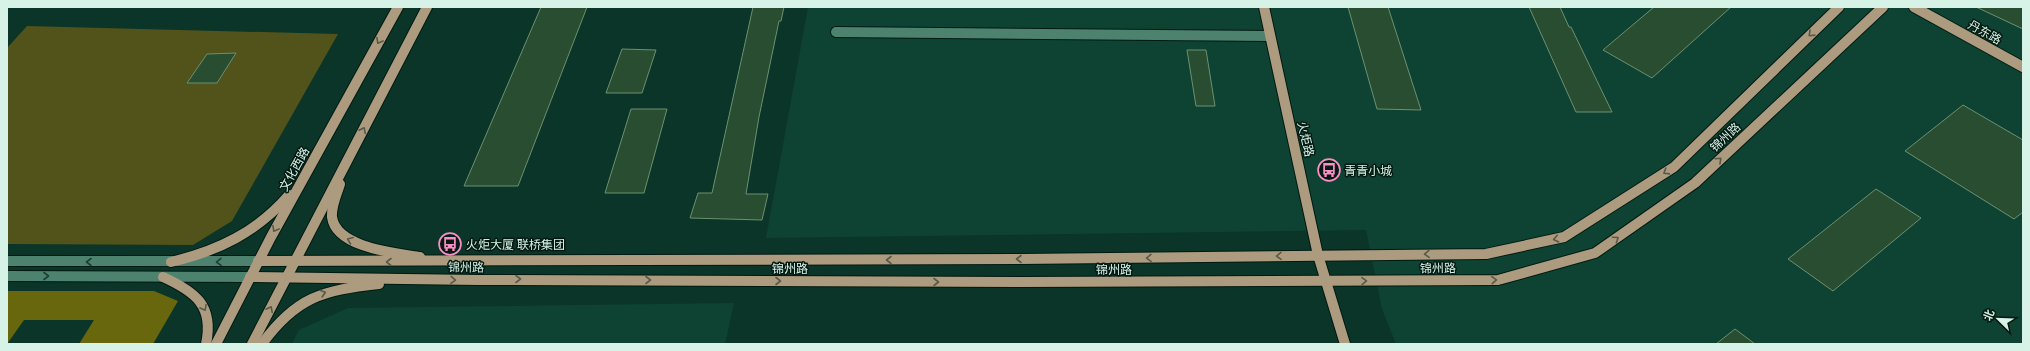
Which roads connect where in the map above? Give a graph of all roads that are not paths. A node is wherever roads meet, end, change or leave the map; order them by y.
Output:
1 (398, 7) edge
2 (427, 7) edge
3 (1264, 7) edge
4 (1839, 7) edge
5 (1883, 7) edge
6 (1914, 7) edge
7 (836, 32) dead end
8 (1270, 36) junction
9 (2023, 67) edge
10 (311, 164) junction
11 (346, 165) junction
12 (1318, 256) junction
13 (7, 261) edge
14 (258, 261) junction
15 (171, 262) junction
16 (294, 262) junction
17 (442, 262) junction
18 (7, 276) edge
19 (163, 277) junction
20 (250, 277) junction
21 (286, 278) junction
22 (427, 279) junction
23 (1325, 282) junction
24 (206, 344) edge
25 (216, 344) edge
26 (252, 344) edge
27 (262, 344) edge
28 (1346, 344) edge

1 -> 10 main road, 文化西路
11 -> 2 main road
3 - 8 main road, 火炬路
4 -> 12 main road, 锦州路
23 -> 5 main road, 锦州路
6 - 9 main road, 丹东路
7 - 8 street
8 - 12 main road, 火炬路
10 -> 14 main road, 文化西路
10 - 15 main road
11 - 16 main road
17 -> 11 main road
12 -> 17 main road, 锦州路
12 - 23 main road, 火炬路
15 -> 13 street
14 -> 15 street
14 - 16 main road, 锦州路
14 - 20 main road, 文化西路
17 -> 16 main road, 锦州路
16 - 21 main road
18 -> 19 street
19 - 20 street
19 -> 24 main road
20 - 21 main road, 锦州路
20 - 25 main road, 文化西路
21 - 22 main road, 锦州路
26 -> 21 main road
22 -> 23 main road, 锦州路
27 -> 22 main road
23 - 28 main road, 火炬路

